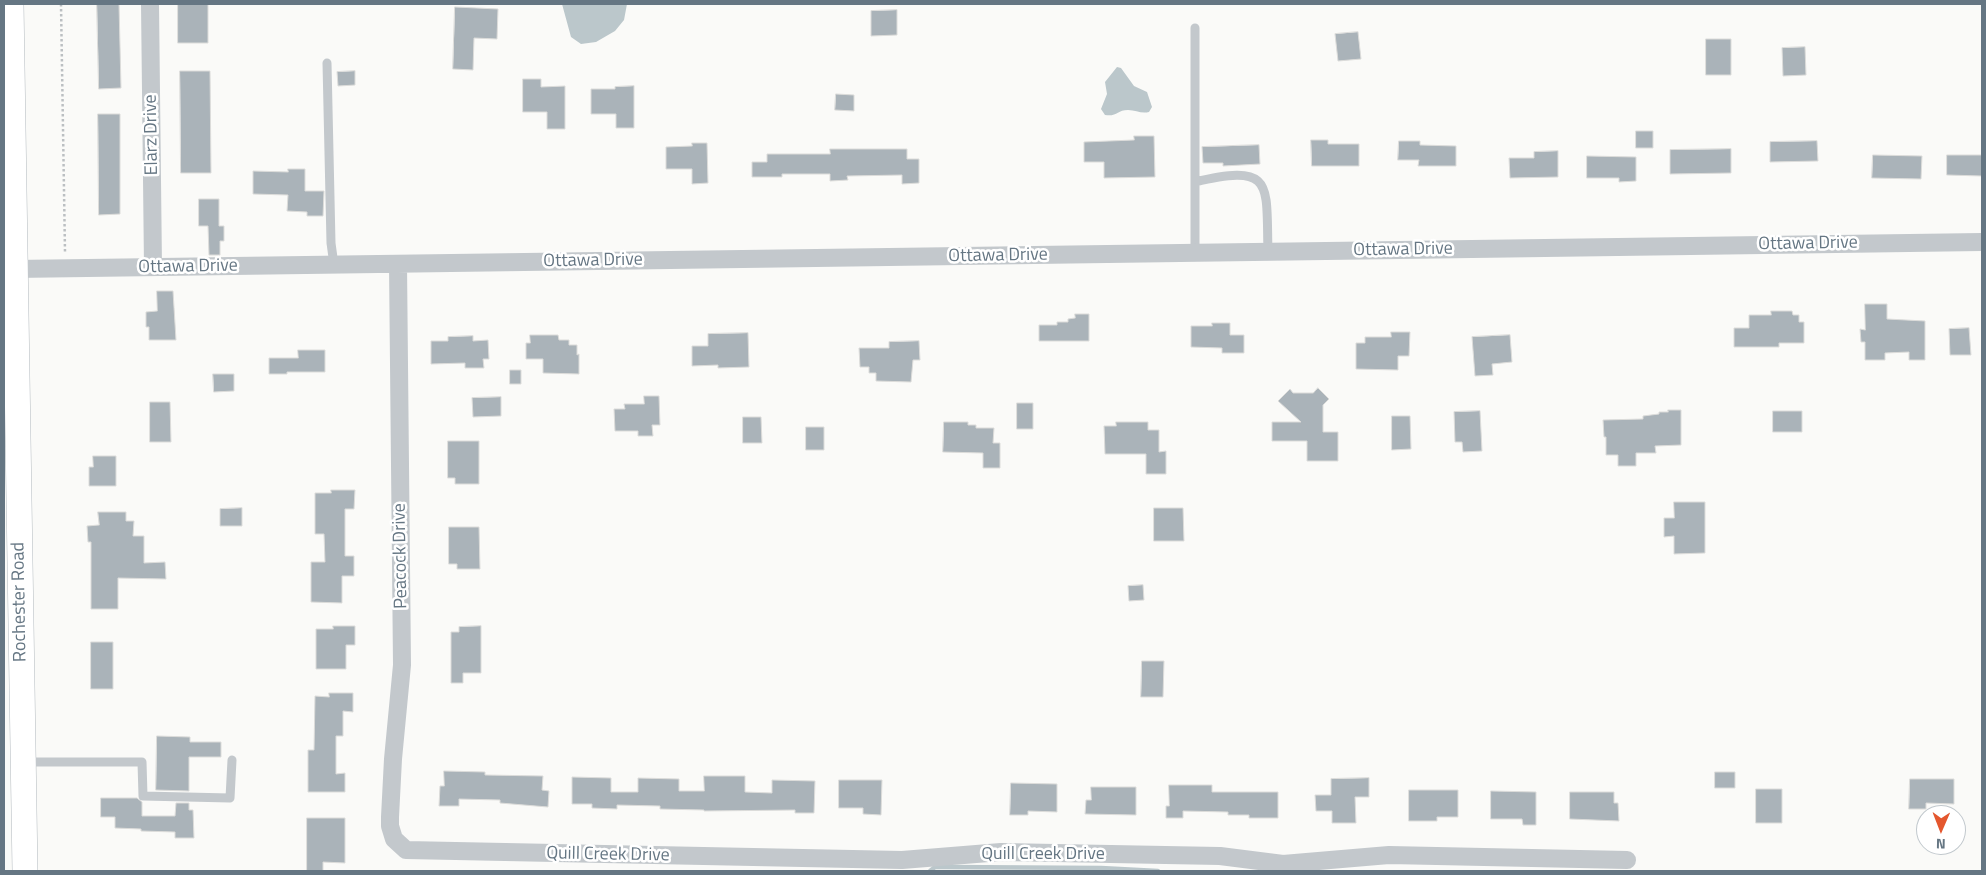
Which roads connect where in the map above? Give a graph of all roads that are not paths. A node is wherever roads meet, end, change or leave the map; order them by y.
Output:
1 (150, 4) edge
2 (8, 19) edge
3 (1195, 28) dead end
4 (327, 63) dead end
5 (1195, 182) junction
6 (1982, 242) edge
7 (1268, 252) junction
8 (1195, 253) junction
9 (398, 264) junction
10 (334, 265) junction
11 (153, 267) junction
12 (14, 270) junction
13 (11, 533) edge
14 (232, 760) dead end
15 (23, 762) junction
16 (399, 845) joint
17 (1627, 860) dead end
18 (1299, 867) edge
19 (25, 871) edge

1 - 11 street, Elarz Drive
2 - 12 main road, Rochester Road
3 - 5 lane
4 - 10 lane
5 - 7 lane
5 - 8 lane
6 - 7 street, Ottawa Drive
7 - 8 street, Ottawa Drive
8 - 9 street, Ottawa Drive
9 - 10 street, Ottawa Drive
9 - 16 street, Peacock Drive
10 - 11 street, Ottawa Drive
11 - 12 street, Ottawa Drive
12 - 13 main road, Rochester Road
13 - 15 main road, Rochester Road
14 - 15 lane
15 - 19 main road, Rochester Road
16 - 18 street, Quill Creek Drive
17 - 18 street, Quill Creek Drive

